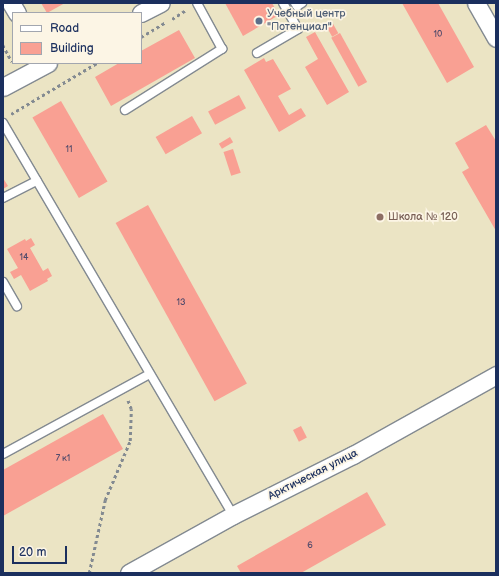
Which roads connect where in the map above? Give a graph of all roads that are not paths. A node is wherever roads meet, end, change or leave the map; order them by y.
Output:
1 (12, 3) edge
2 (161, 3) edge
3 (197, 3) edge
4 (283, 3) edge
5 (295, 3) edge
6 (302, 3) edge
7 (476, 3) edge
8 (16, 12) edge
9 (142, 12) edge
10 (496, 38) edge
11 (257, 53) dead end
12 (45, 64) edge
13 (3, 87) edge
14 (125, 110) dead end
15 (3, 123) edge
16 (37, 181) junction
17 (3, 198) edge
18 (3, 282) edge
19 (17, 306) dead end
20 (150, 374) junction
21 (496, 375) edge
22 (3, 454) edge
23 (234, 515) junction
24 (129, 573) edge

1 - 8 street
2 - 9 street
3 - 14 lane
4 - 11 lane
5 - 6 lane
7 - 10 street
12 - 13 street
15 - 16 lane
16 - 17 lane
16 - 20 lane
18 - 19 lane
20 - 22 lane
20 - 23 lane
21 - 23 street, Арктическая улица
23 - 24 street, Арктическая улица

